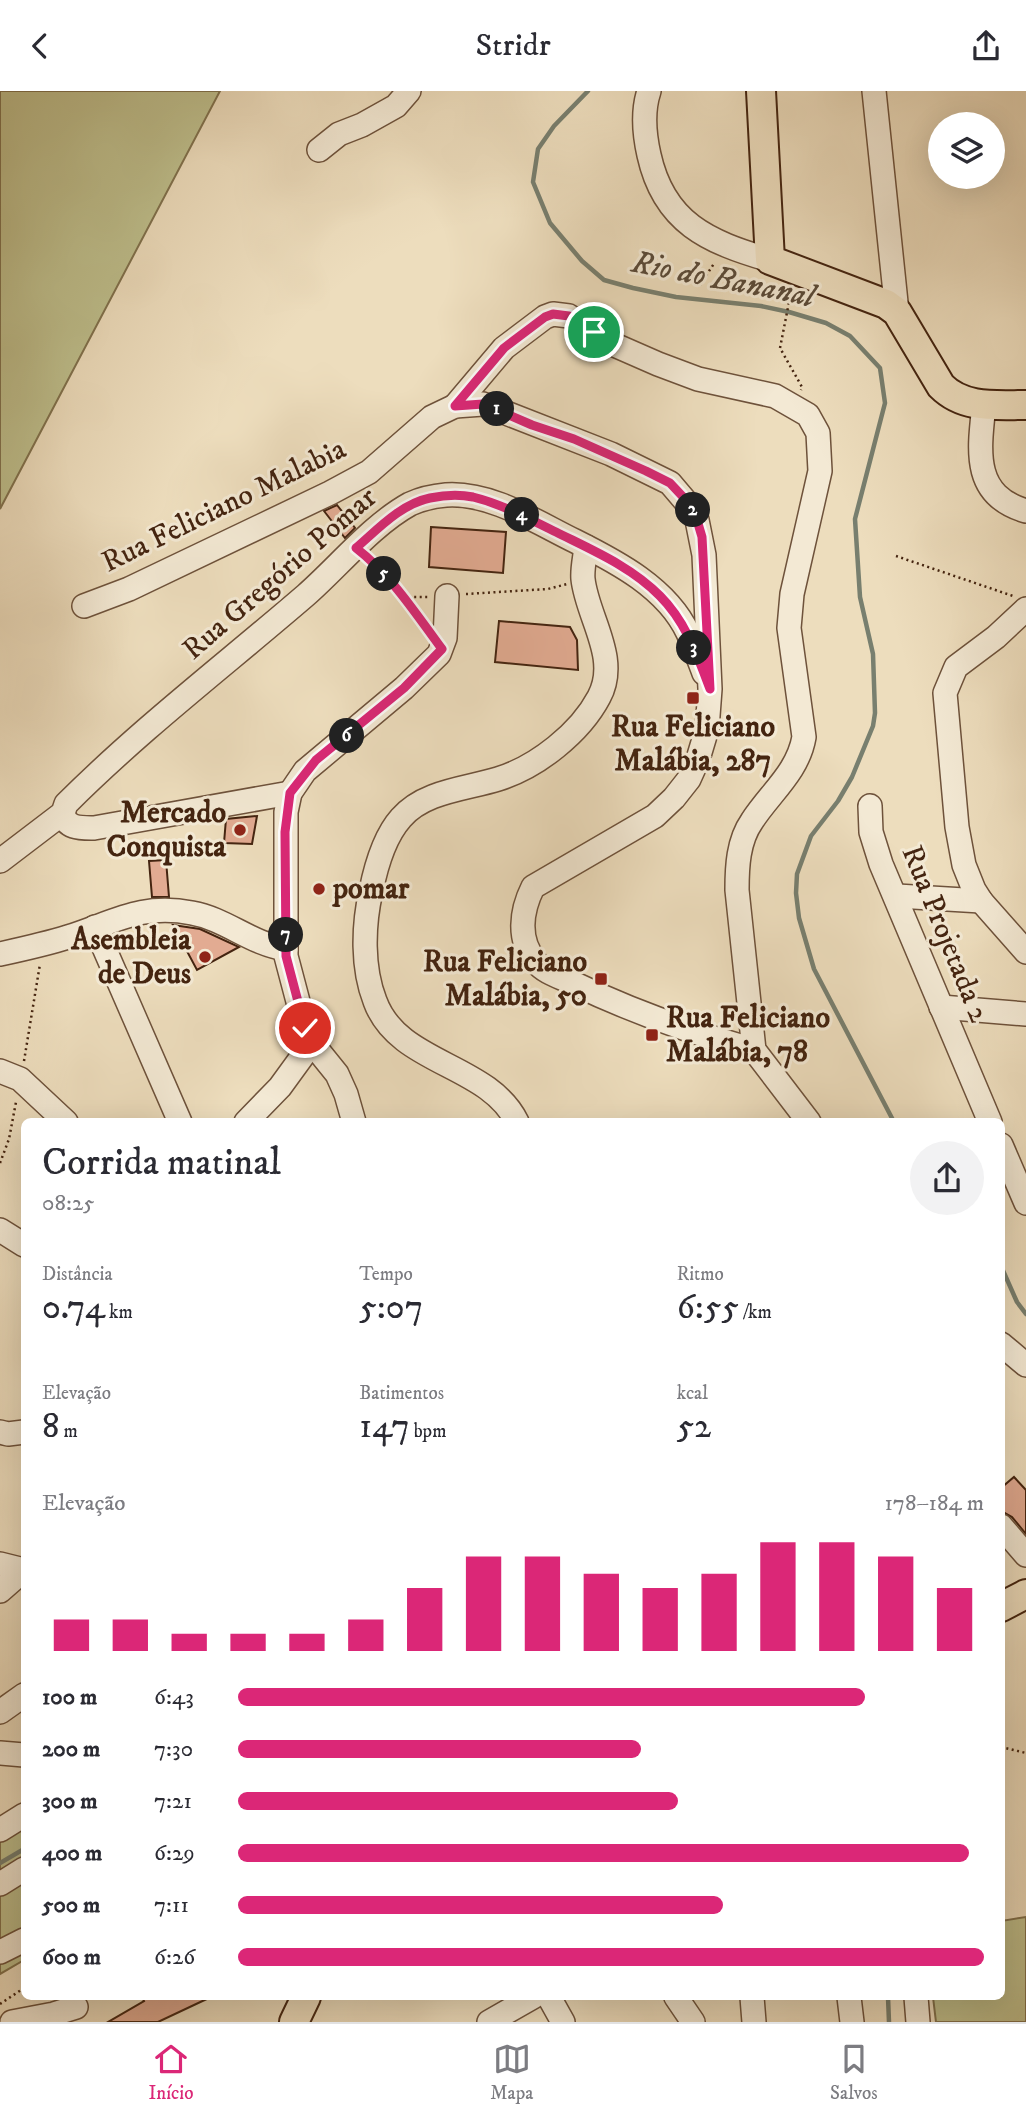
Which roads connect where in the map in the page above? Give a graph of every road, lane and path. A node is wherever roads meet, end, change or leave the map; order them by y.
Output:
1 (409, 91) edge
2 (649, 91) edge
3 (761, 91) edge
4 (874, 91) edge
5 (320, 150) dead end
6 (721, 243) junction
7 (770, 260) junction
8 (700, 285) dead end
9 (789, 300) dead end
10 (897, 313) junction
11 (984, 405) junction
12 (1026, 405) edge
13 (455, 406) junction
14 (808, 415) junction
15 (1026, 512) edge
16 (586, 547) junction
17 (356, 548) junction
18 (896, 556) dead end
19 (583, 578) junction
20 (399, 591) junction
21 (485, 593) dead end
22 (447, 596) joint
23 (1020, 602) edge
24 (84, 606) dead end
25 (442, 649) junction
26 (710, 689) junction
27 (290, 793) junction
28 (870, 806) dead end
29 (63, 813) junction
30 (0, 861) edge
31 (897, 896) junction
32 (981, 901) junction
33 (94, 927) junction
34 (41, 944) junction
35 (286, 949) junction
36 (1026, 952) edge
37 (0, 954) edge
38 (941, 1007) junction
39 (1026, 1014) edge
40 (312, 1043) junction
41 (754, 1050) junction
42 (10, 1075) edge
43 (508, 1117) edge
44 (797, 1117) edge
45 (61, 1118) edge
46 (178, 1118) edge
47 (250, 1118) edge
48 (353, 1118) edge
49 (988, 1118) edge
50 (1005, 1154) edge
51 (0, 1163) edge
52 (1026, 1203) edge
53 (0, 1230) edge
54 (21, 1243) edge
55 (1005, 1347) edge
56 (1026, 1365) edge
57 (0, 1432) edge
58 (21, 1432) edge
59 (1005, 1533) edge
60 (1016, 1554) edge
61 (0, 1564) edge
62 (21, 1569) edge
63 (21, 1573) edge
64 (0, 1591) edge
65 (21, 1697) edge
66 (0, 1712) edge
67 (1005, 1748) edge
68 (0, 1753) edge
69 (1026, 1753) edge
70 (21, 1755) edge
71 (21, 1817) edge
72 (0, 1831) edge
73 (21, 1871) edge
74 (0, 1884) edge
75 (21, 1942) edge
76 (0, 1952) edge
77 (21, 1990) edge
78 (305, 2000) edge
79 (528, 2000) edge
80 (551, 2000) edge
81 (678, 2000) edge
82 (752, 2000) edge
83 (849, 2000) edge
84 (916, 2000) edge
85 (0, 2004) edge
86 (76, 2007) dead end
87 (12, 2022) edge
88 (294, 2022) edge
89 (489, 2022) edge
90 (563, 2022) edge
91 (693, 2022) edge
92 (754, 2022) edge
93 (852, 2022) edge
94 (918, 2022) edge

1 - 5 street
2 - 6 street
3 - 7 main road
4 - 10 street
6 - 7 street
6 - 8 path
7 - 10 main road
9 - 14 path
10 - 11 main road
11 - 12 main road
11 - 15 street
13 - 14 street
13 - 24 street, Rua Feliciano Malabia
13 - 26 street
14 - 41 street
16 - 17 street, Rua Gregório Pomar
16 - 19 street
16 - 26 street, Rua Gregório Pomar
17 - 20 path
17 - 29 street, Rua Gregório Pomar
18 - 23 path
19 - 21 path
19 - 43 street
20 - 22 path
20 - 25 path
22 - 25 street
23 - 32 street
25 - 27 street
26 - 41 street
27 - 29 street
27 - 35 street
28 - 31 street, Rua Projetada 2
29 - 30 street, Rua Gregório Pomar
31 - 32 street
31 - 38 street, Rua Projetada 2
32 - 36 street
33 - 34 street
33 - 35 street
33 - 46 street
34 - 37 street
34 - 42 path
35 - 40 street
38 - 39 street
38 - 49 street, Rua Projetada 2
40 - 47 street
40 - 48 street
41 - 44 street
42 - 45 street
42 - 51 path
50 - 52 street
53 - 54 street
55 - 56 street
57 - 58 street
59 - 60 street
61 - 62 street
63 - 64 street
65 - 66 street
67 - 69 path
68 - 70 street
71 - 72 street
73 - 74 street
75 - 76 street
77 - 85 path
78 - 88 main road
79 - 89 street
80 - 90 street
81 - 91 street
82 - 92 street
83 - 93 street
84 - 94 street
86 - 87 street

